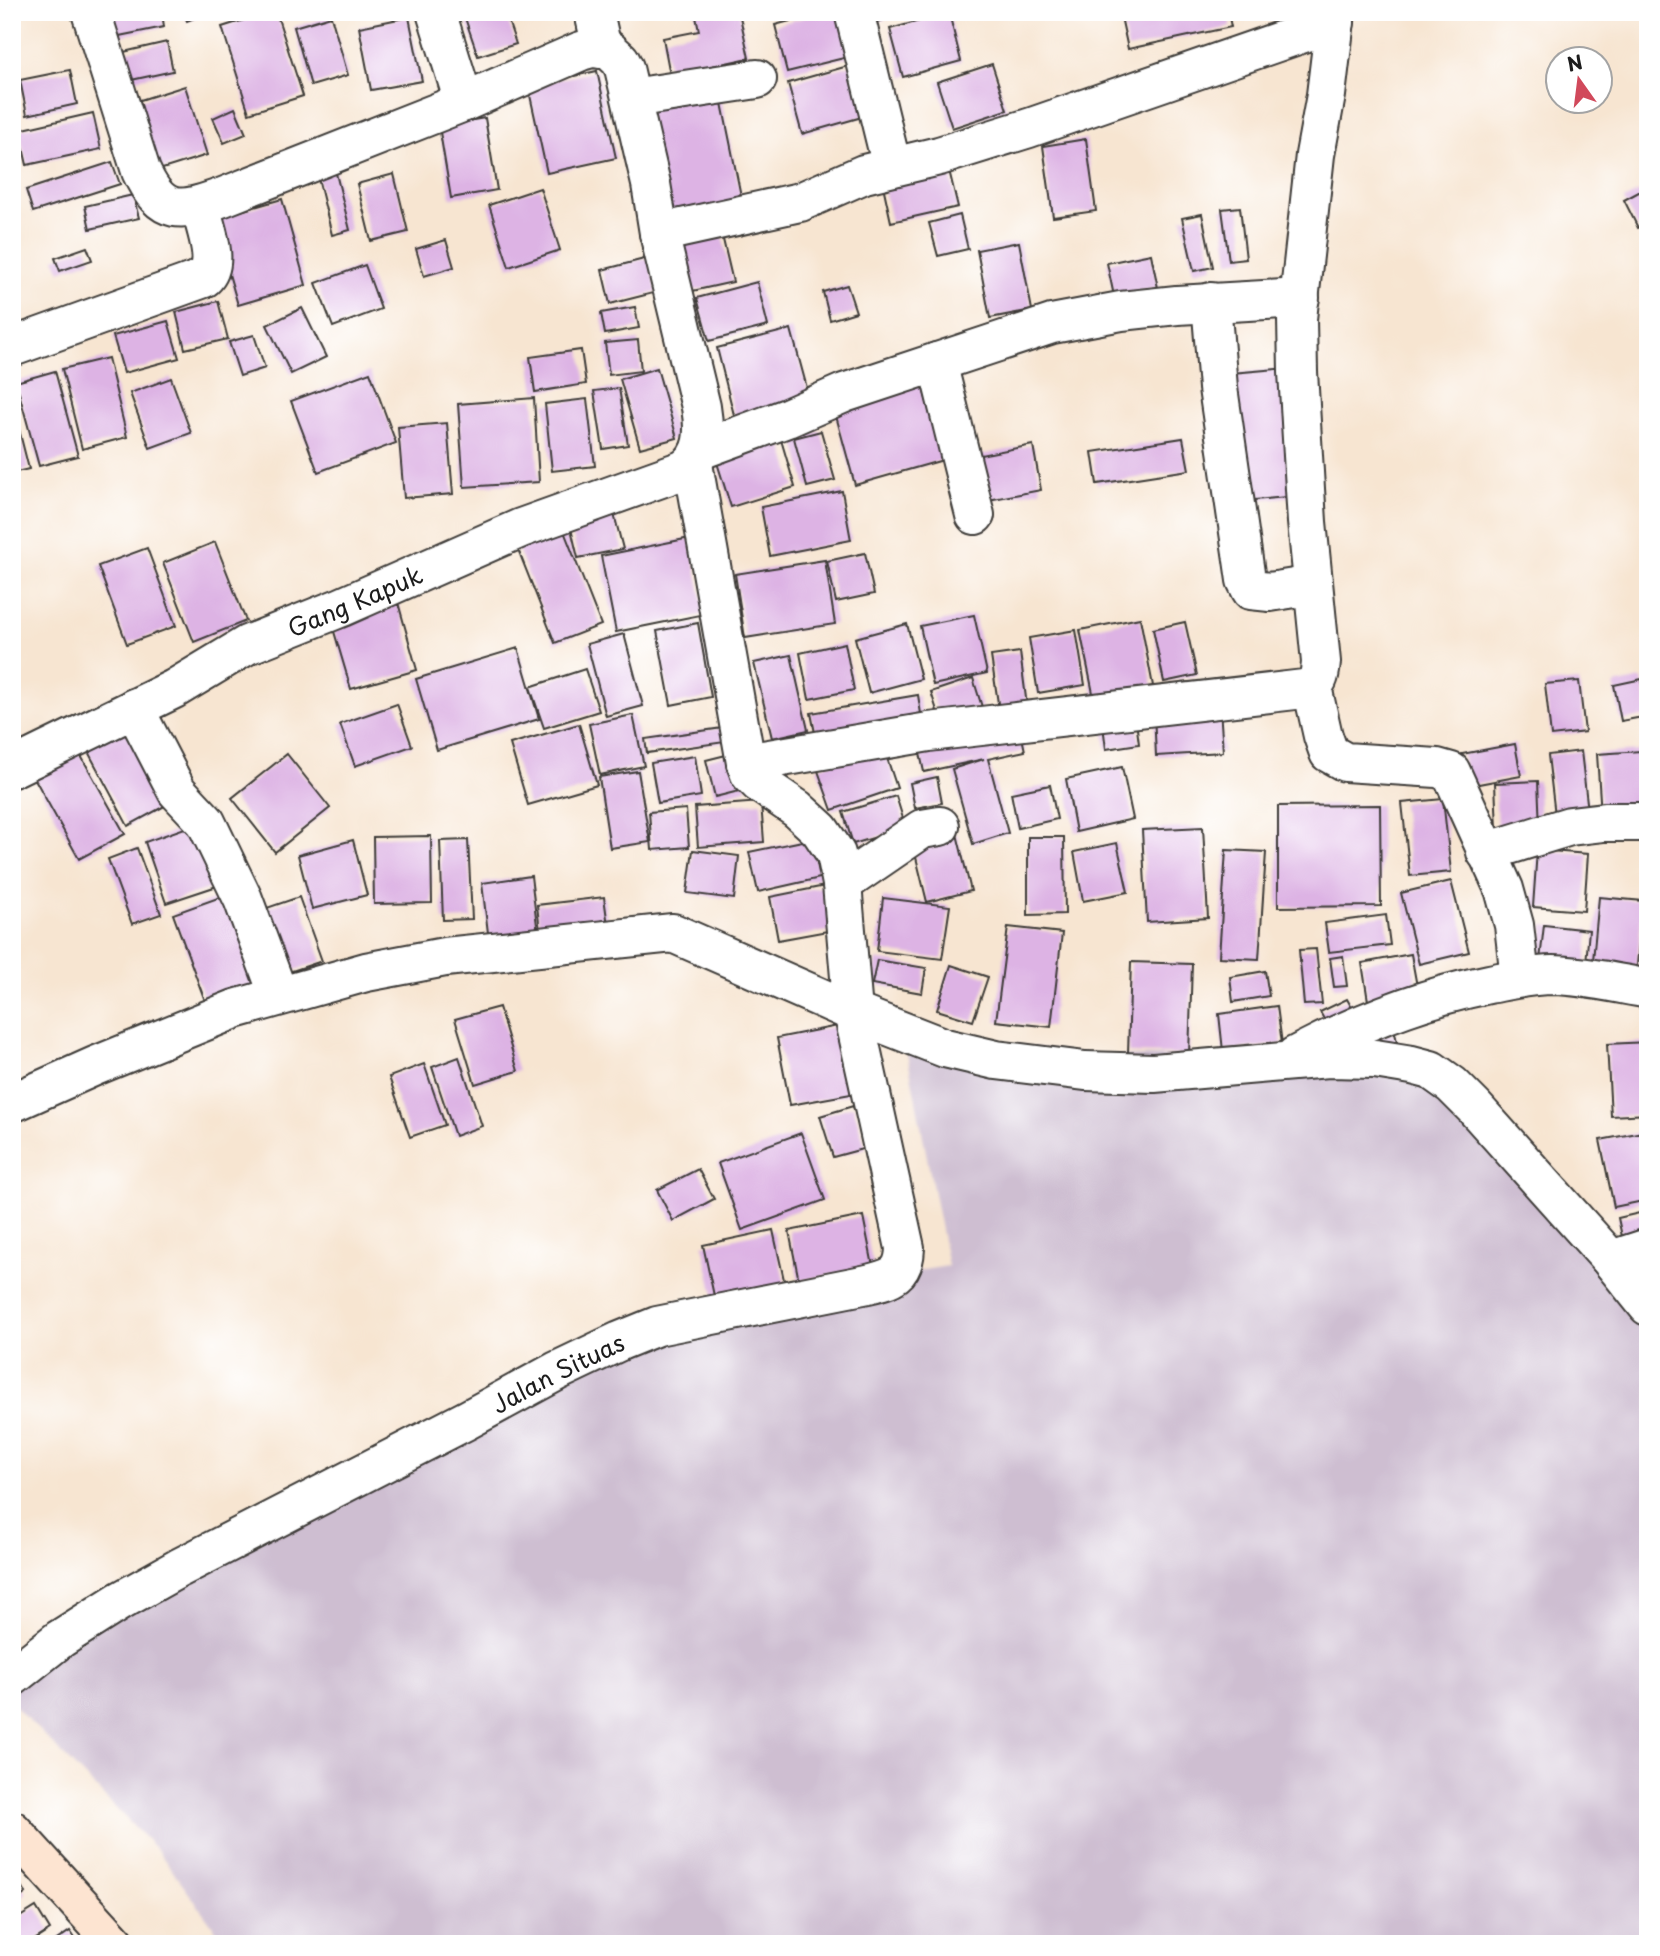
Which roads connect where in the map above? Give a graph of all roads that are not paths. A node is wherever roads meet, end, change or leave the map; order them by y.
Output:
1 (91, 12) edge
2 (436, 12) edge
3 (594, 12) edge
4 (854, 12) edge
5 (1336, 17) edge
6 (603, 49) junction
7 (757, 79) dead end
8 (632, 98) junction
9 (464, 102) junction
10 (892, 167) junction
11 (200, 205) junction
12 (659, 233) junction
13 (1300, 298) junction
14 (1211, 302) junction
15 (12, 347) edge
16 (937, 362) junction
17 (696, 457) junction
18 (975, 514) dead end
19 (1313, 585) junction
20 (1312, 687) junction
21 (134, 708) junction
22 (746, 763) junction
23 (12, 768) edge
24 (1648, 822) edge
25 (940, 825) dead end
26 (1486, 852) junction
27 (842, 884) junction
28 (1520, 978) junction
29 (1648, 989) edge
30 (279, 996) junction
31 (853, 1012) junction
32 (1283, 1063) junction
33 (12, 1102) edge
34 (1648, 1248) edge
35 (1611, 1260) junction
36 (1648, 1306) edge
37 (12, 1677) edge
38 (18, 1847) edge
39 (116, 1944) edge

1 - 11 street
2 - 9 street
3 - 6 street
4 - 10 street
5 - 10 street
5 - 13 street
6 - 8 street
6 - 9 street
7 - 8 street
8 - 12 street
9 - 11 street
10 - 12 street
11 - 15 street
12 - 17 street
13 - 14 street, Gang Kapuk
13 - 19 street
14 - 16 street, Gang Kapuk
14 - 19 street
16 - 17 street, Gang Kapuk
16 - 18 street
17 - 21 street, Gang Kapuk
17 - 22 street
19 - 20 street
20 - 22 street
20 - 26 street
21 - 23 street, Gang Kapuk
21 - 30 street
22 - 27 street
24 - 26 street
25 - 27 street
26 - 28 street
27 - 31 street
28 - 29 street
28 - 32 street
30 - 31 street
30 - 33 street
31 - 32 street
31 - 37 street, Jalan Situas
32 - 35 street
34 - 35 street
35 - 36 street
38 - 39 main road

